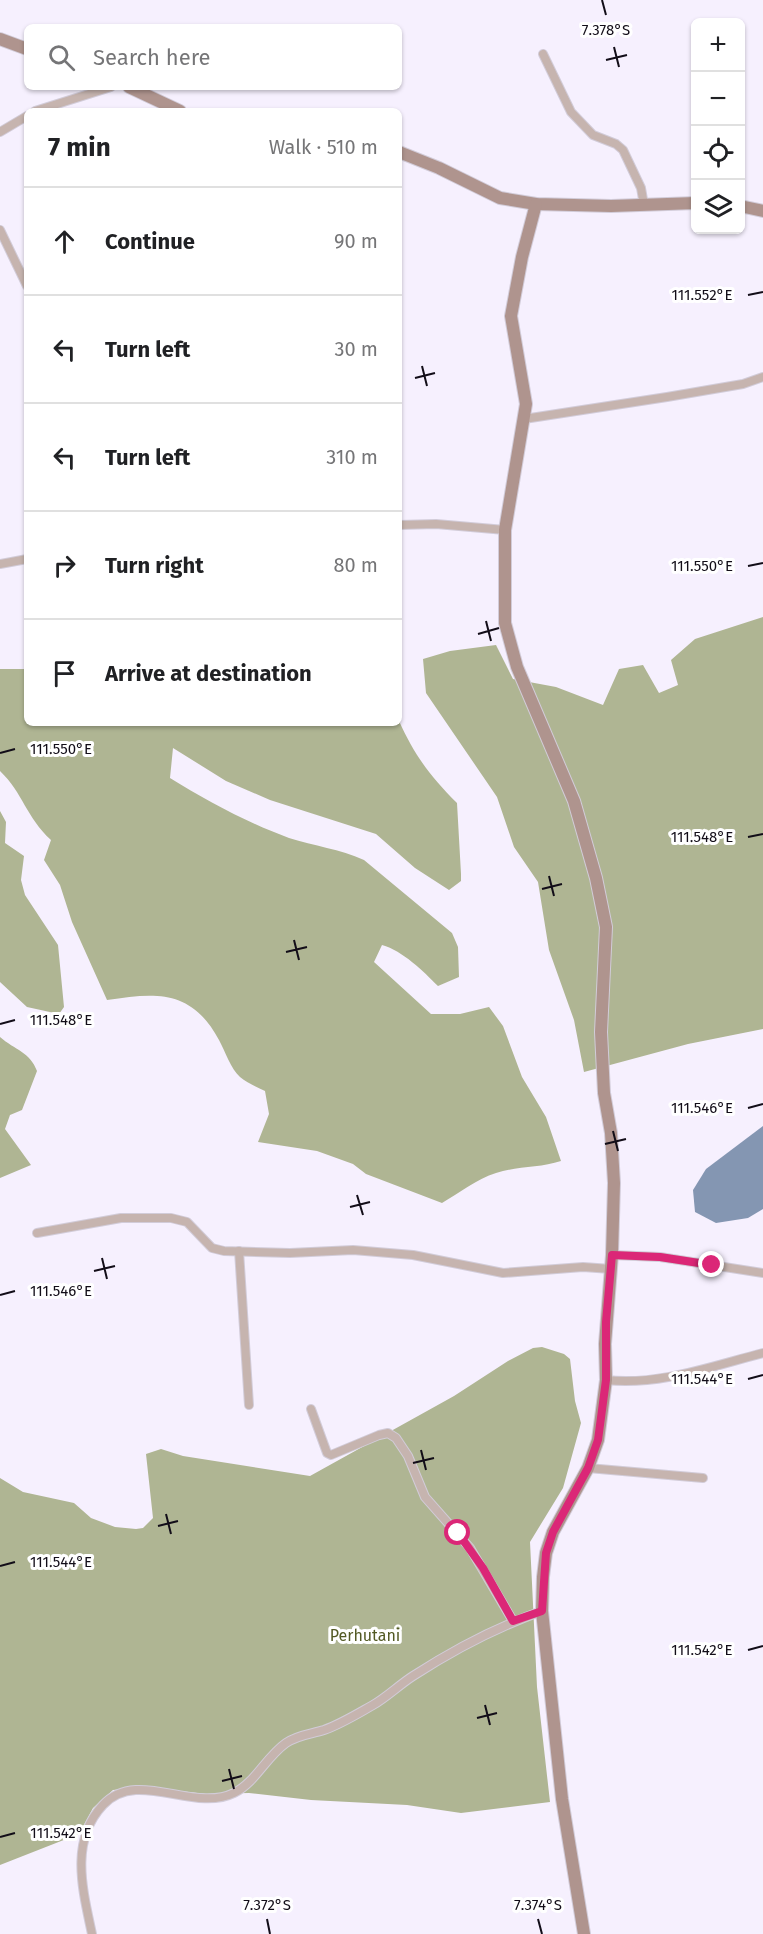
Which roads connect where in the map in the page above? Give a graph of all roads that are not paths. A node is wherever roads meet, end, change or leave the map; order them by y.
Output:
1 (0, 39) edge
2 (24, 48) edge
3 (543, 54) dead end
4 (102, 90) edge
5 (134, 90) edge
6 (44, 108) edge
7 (167, 108) edge
8 (24, 118) edge
9 (0, 132) edge
10 (402, 153) edge
11 (691, 203) edge
12 (536, 204) junction
13 (644, 205) junction
14 (745, 207) edge
15 (763, 211) edge
16 (0, 230) edge
17 (24, 280) edge
18 (763, 377) edge
19 (524, 419) junction
20 (402, 525) edge
21 (505, 530) junction
22 (24, 560) edge
23 (0, 564) edge
24 (37, 1233) dead end
25 (239, 1251) junction
26 (612, 1255) junction
27 (611, 1269) junction
28 (763, 1273) edge
29 (763, 1353) edge
30 (606, 1380) junction
31 (249, 1405) dead end
32 (311, 1409) dead end
33 (588, 1468) junction
34 (703, 1478) dead end
35 (542, 1611) junction
36 (513, 1621) junction
37 (92, 1934) edge
38 (584, 1934) edge

1 - 2 main road
3 - 13 street
4 - 6 street
5 - 7 main road
8 - 9 street
10 - 12 main road
11 - 13 main road
12 - 13 main road
12 - 19 main road
14 - 15 main road
16 - 17 street
18 - 19 street
19 - 21 main road
20 - 21 street
21 - 26 main road
22 - 23 street
24 - 25 street
25 - 27 street
25 - 31 street
26 - 27 main road
26 - 28 street
27 - 30 main road
29 - 30 street
30 - 33 main road
32 - 36 street
33 - 34 street
33 - 35 main road
35 - 36 street
35 - 38 main road
36 - 37 street

